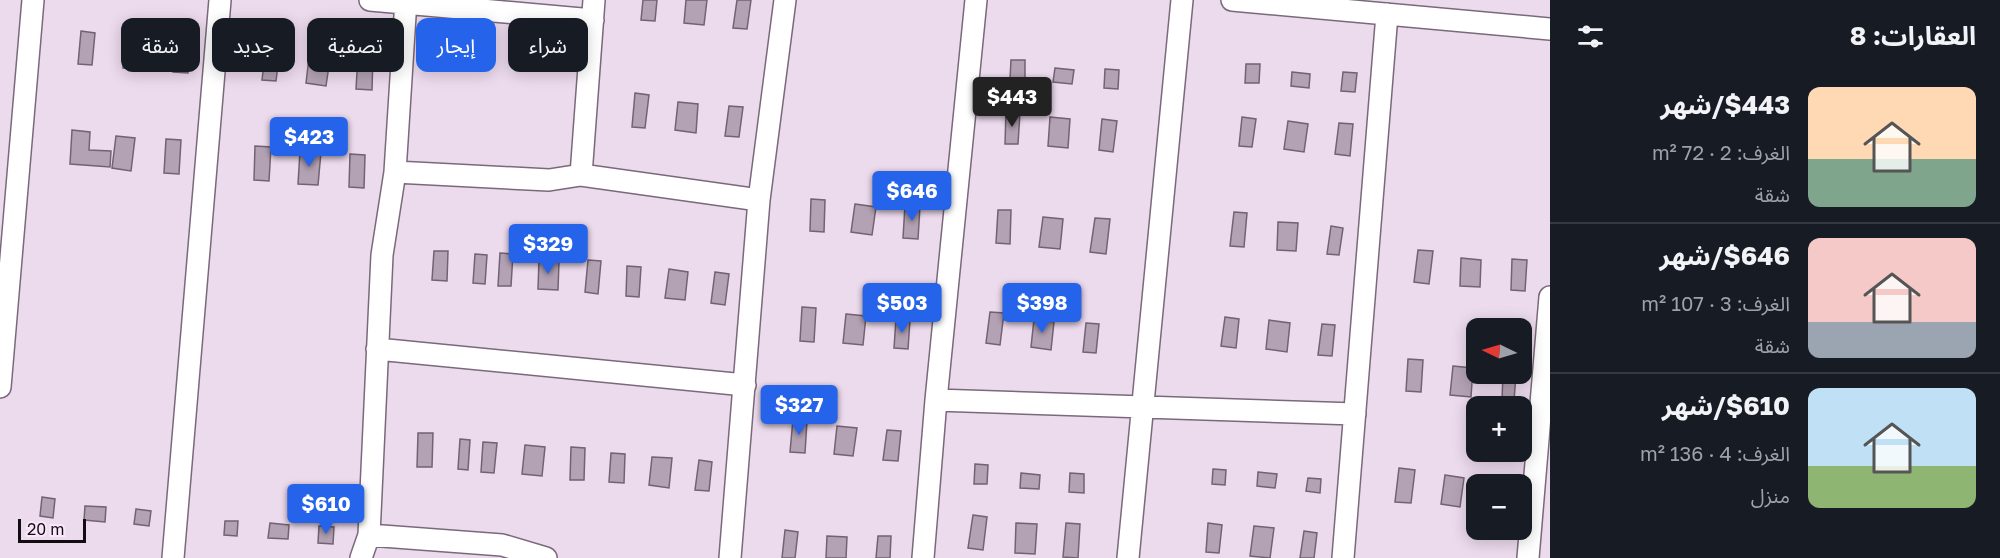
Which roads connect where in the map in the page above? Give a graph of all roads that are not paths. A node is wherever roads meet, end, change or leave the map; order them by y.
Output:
1 (33, 0) edge
2 (220, 0) edge
3 (370, 0) edge
4 (785, 0) edge
5 (976, 0) edge
6 (1182, 0) edge
7 (1232, 0) edge
8 (406, 2) edge
9 (593, 10) edge
10 (1387, 14) junction
11 (1550, 29) edge
12 (394, 172) junction
13 (581, 175) junction
14 (759, 200) junction
15 (1550, 297) edge
16 (3, 320) edge
17 (377, 348) junction
18 (745, 385) junction
19 (0, 387) edge
20 (936, 400) junction
21 (1143, 407) junction
22 (1355, 414) junction
23 (1544, 431) edge
24 (369, 535) junction
25 (173, 558) edge
26 (361, 558) edge
27 (546, 558) edge
28 (730, 558) edge
29 (922, 558) edge
30 (1128, 558) edge
31 (1343, 558) edge
32 (1528, 558) edge

1 - 16 street
2 - 25 street
3 - 8 street
4 - 14 street
5 - 20 street
6 - 21 street
7 - 10 street
8 - 9 street
8 - 12 street
9 - 13 street
10 - 11 street
10 - 22 street
12 - 13 street
12 - 17 street
13 - 14 street
14 - 18 street
15 - 23 street
16 - 19 street
17 - 18 street
17 - 24 street
18 - 28 street
20 - 21 street
20 - 29 street
21 - 22 street
21 - 30 street
22 - 31 street
23 - 32 street
24 - 26 street
24 - 27 street

